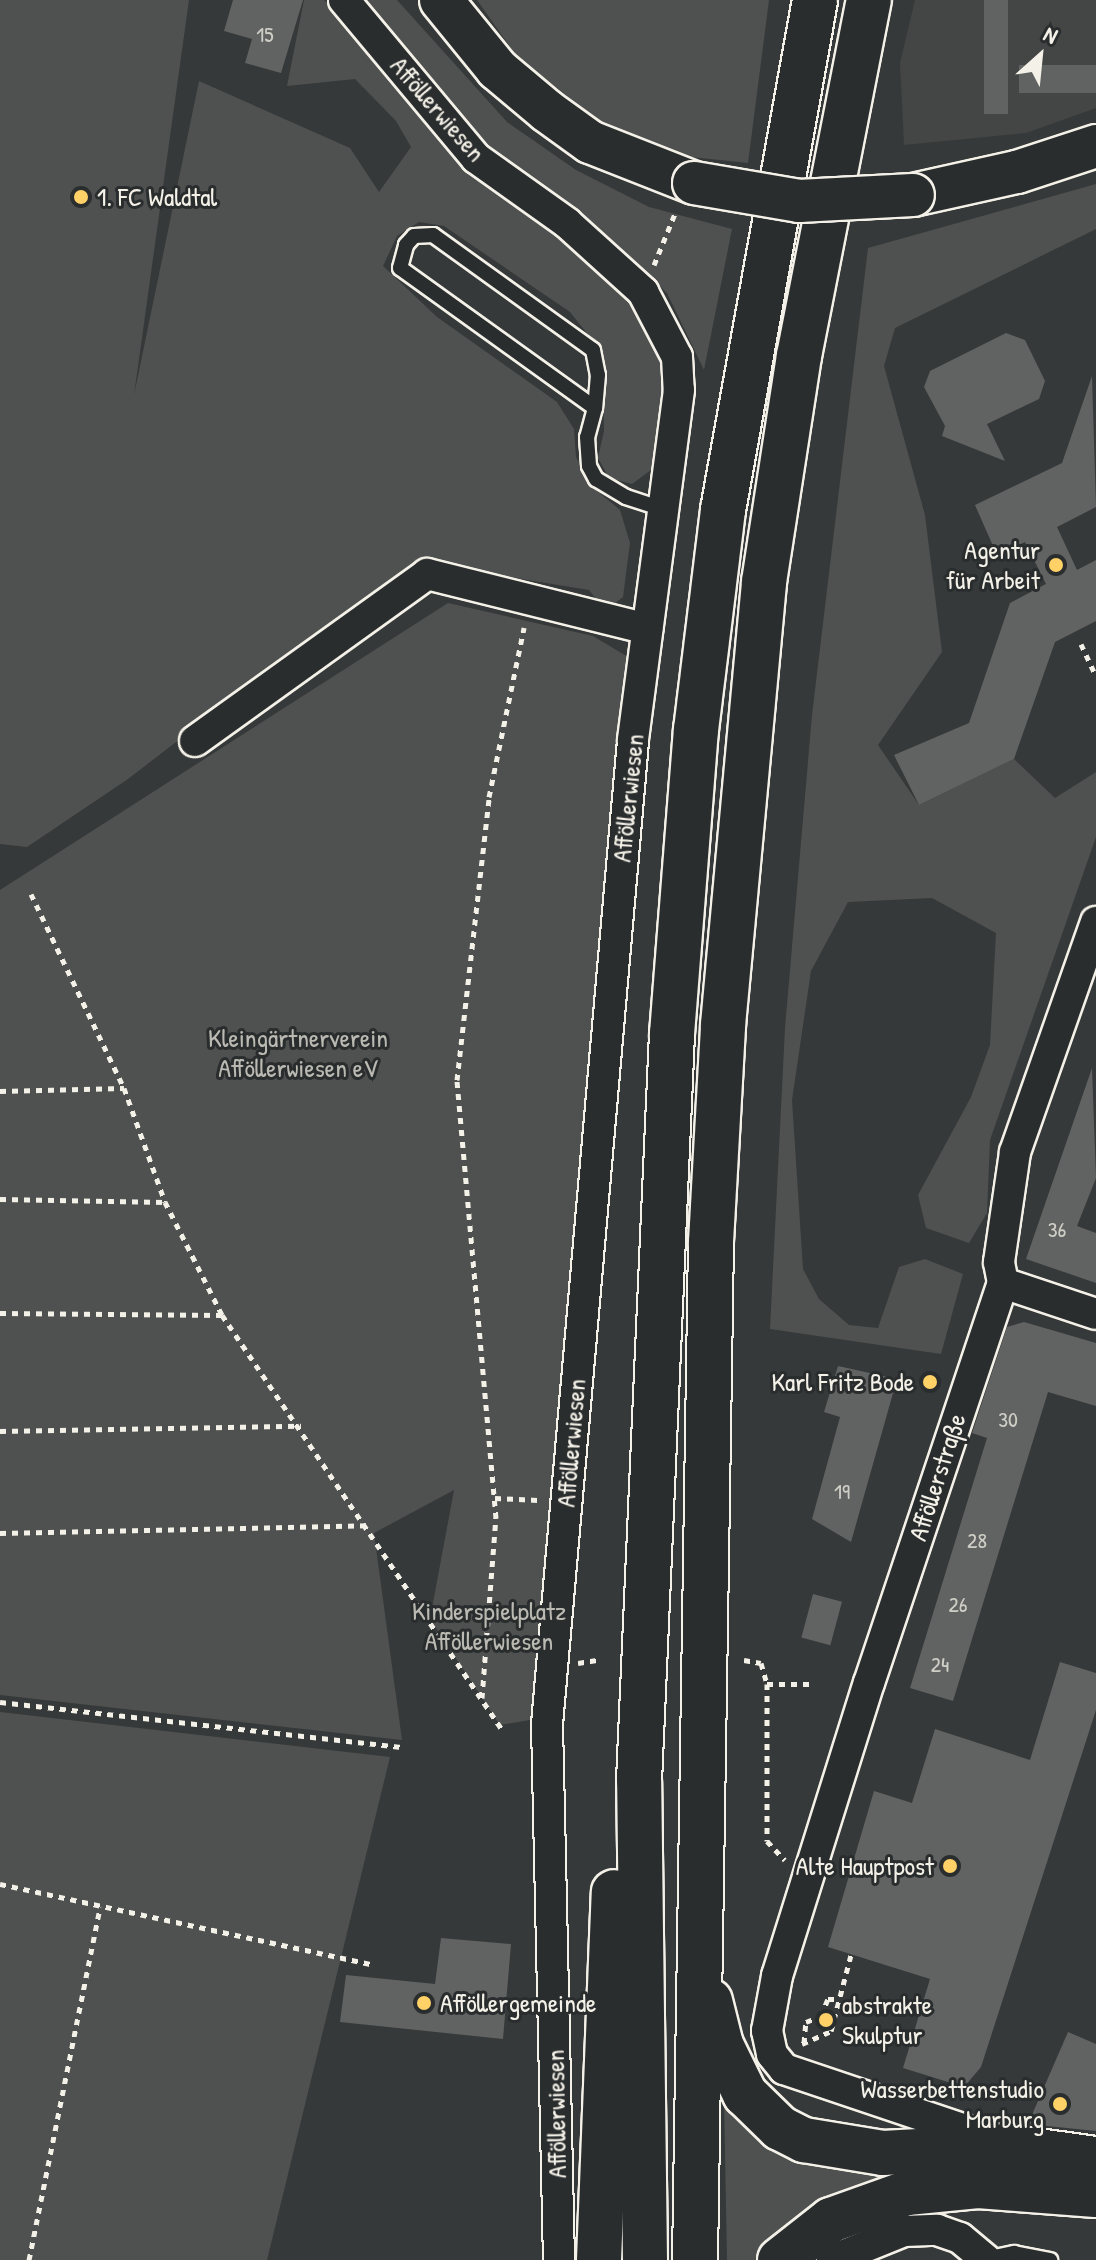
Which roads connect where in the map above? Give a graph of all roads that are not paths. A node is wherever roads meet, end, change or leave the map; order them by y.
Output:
1 (344, 0) edge
2 (441, 0) edge
3 (815, 0) edge
4 (869, 0) edge
5 (1096, 146) edge
6 (595, 408) junction
7 (663, 509) junction
8 (647, 629) junction
9 (195, 741) dead end
10 (1096, 922) edge
11 (1003, 1283) junction
12 (1096, 1314) edge
13 (639, 1781) junction
14 (695, 1936) junction
15 (1009, 2146) junction
16 (1096, 2158) edge
17 (1096, 2195) edge
18 (985, 2259) edge
19 (559, 2260) edge
20 (599, 2260) edge
21 (645, 2260) edge
22 (695, 2260) edge
23 (780, 2260) edge
24 (832, 2260) edge
25 (1050, 2260) edge

1 - 7 street, Afföllerwiesen
2 - 5 main road, bridge
3 - 13 highway
4 - 14 highway
6 - 6 lane
6 - 7 lane
7 - 8 street, Afföllerwiesen
8 - 9 street
8 - 19 street, Afföllerwiesen
10 - 11 street, Afföllerstraße
11 - 12 street
11 - 15 street, Afföllerstraße
13 - 20 highway
13 - 21 highway
14 - 15 highway
14 - 22 highway
15 - 16 main road
17 - 23 highway
18 - 24 street
18 - 25 lane

